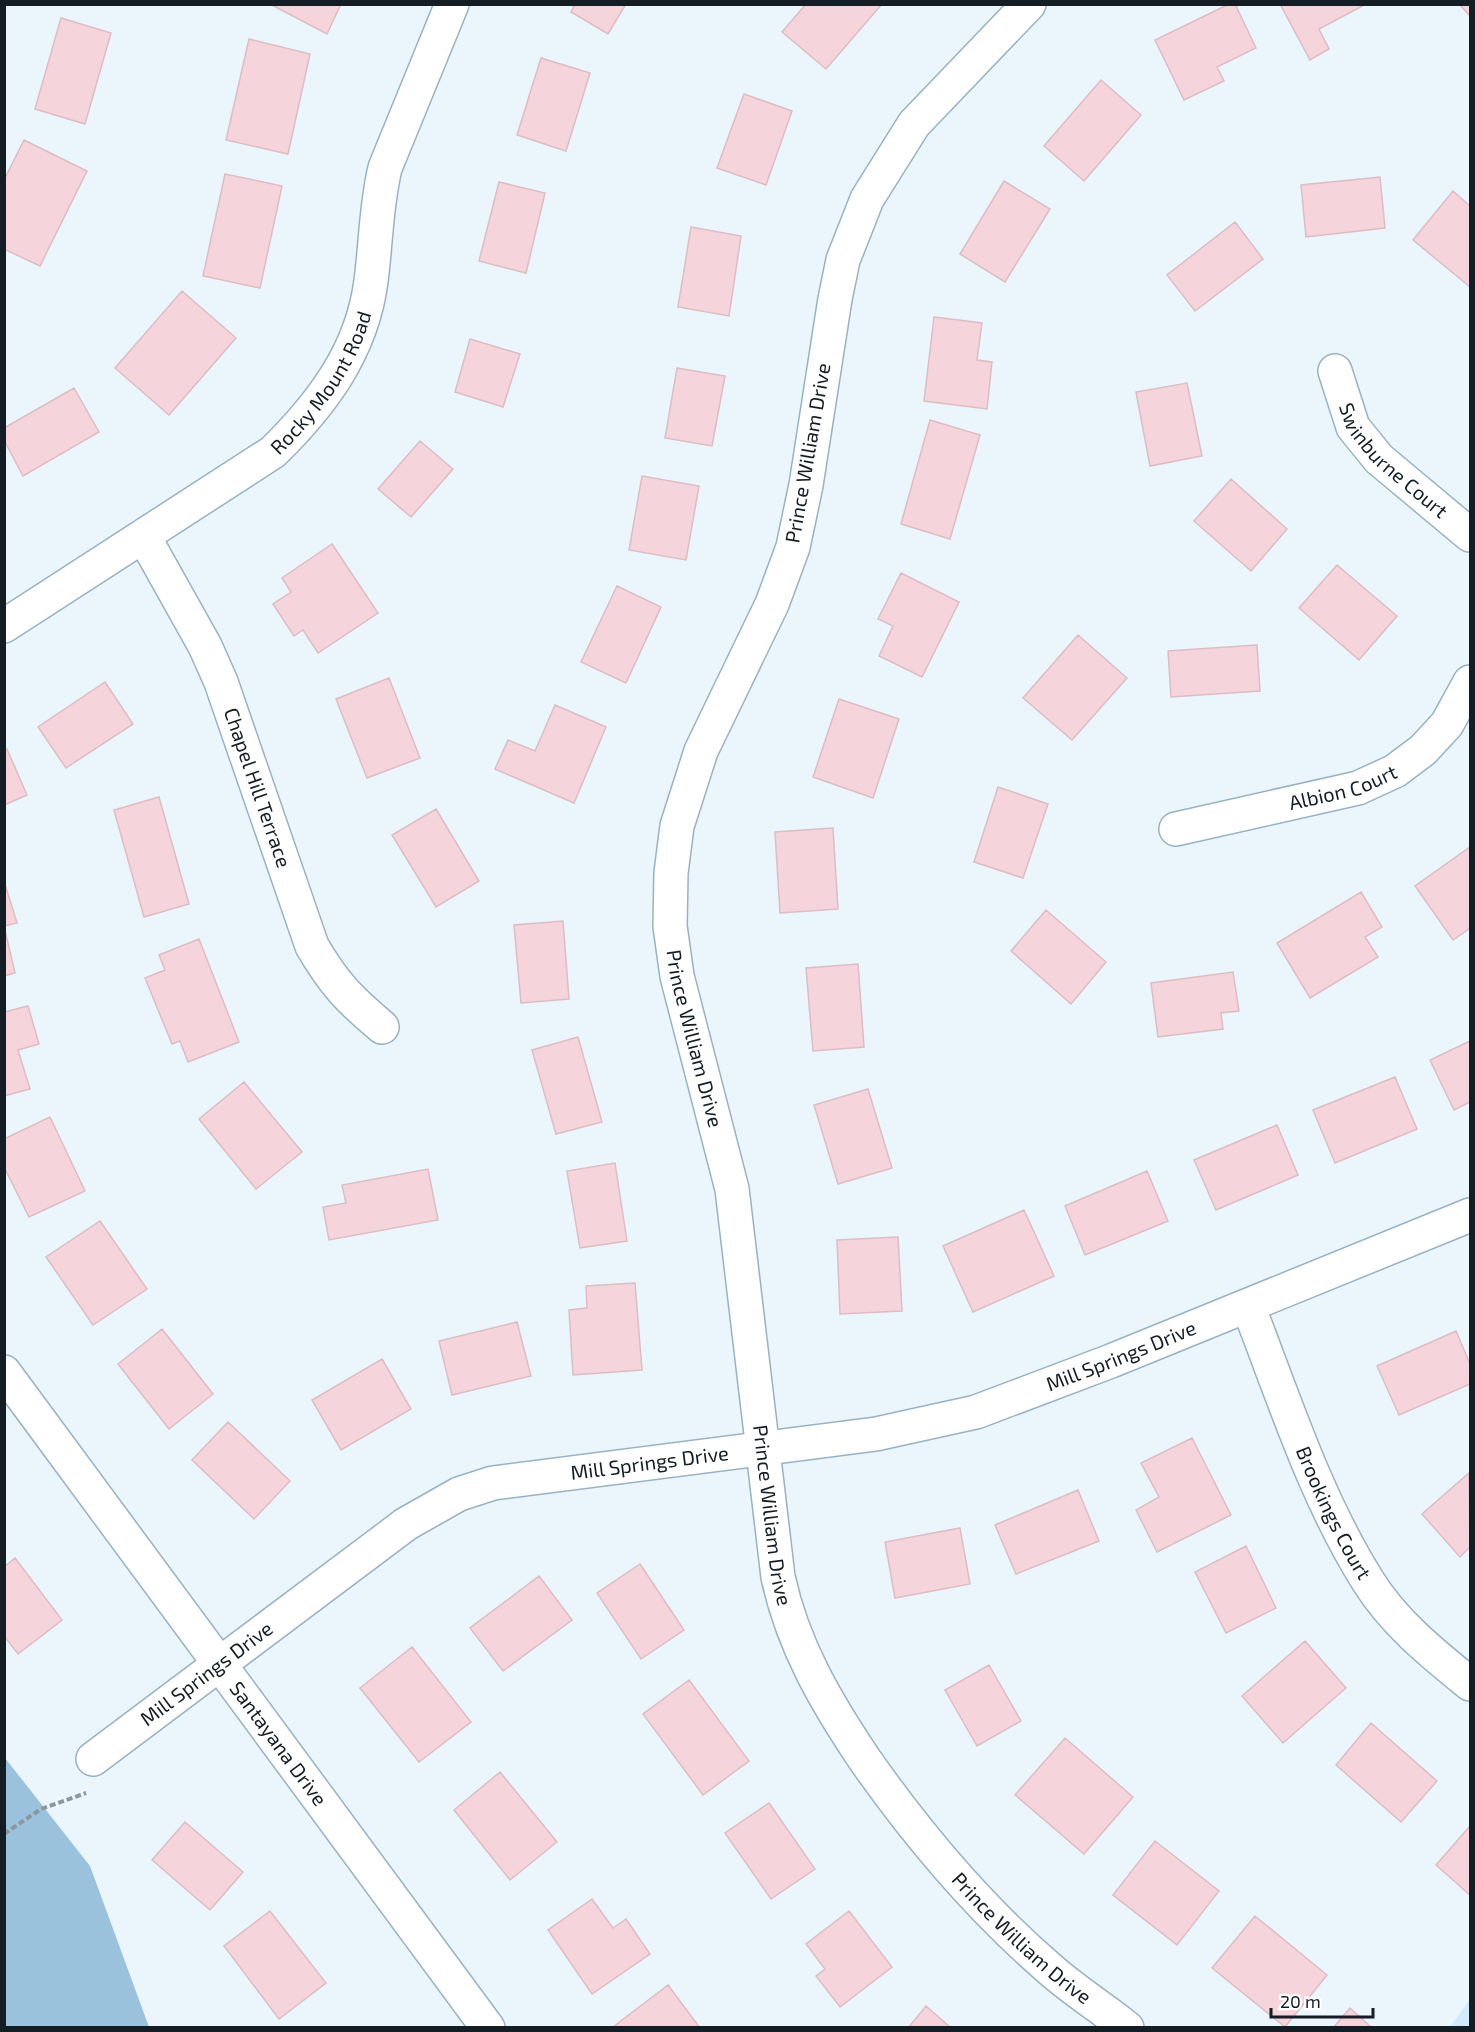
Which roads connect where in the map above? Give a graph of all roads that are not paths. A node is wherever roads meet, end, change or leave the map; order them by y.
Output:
1 (452, 4) edge
2 (1029, 4) edge
3 (1335, 371) dead end
4 (1470, 535) edge
5 (144, 537) junction
6 (4, 626) edge
7 (1470, 682) edge
8 (1176, 829) dead end
9 (382, 1027) dead end
10 (1470, 1215) edge
11 (1248, 1306) junction
12 (4, 1372) edge
13 (764, 1449) junction
14 (218, 1665) junction
15 (1470, 1684) edge
16 (93, 1759) road end
17 (488, 2028) edge
18 (1127, 2028) edge

1 - 5 street, Rocky Mount Road
2 - 13 street, Prince William Drive
3 - 4 street, Swinburne Court
5 - 6 street, Rocky Mount Road
5 - 9 street, Chapel Hill Terrace
7 - 8 street, Albion Court
10 - 11 street, Mill Springs Drive
11 - 13 street, Mill Springs Drive
11 - 15 street, Brookings Court
12 - 14 street, Santayana Drive
13 - 14 street, Mill Springs Drive
13 - 18 street, Prince William Drive
14 - 16 street, Mill Springs Drive
14 - 17 street, Santayana Drive

